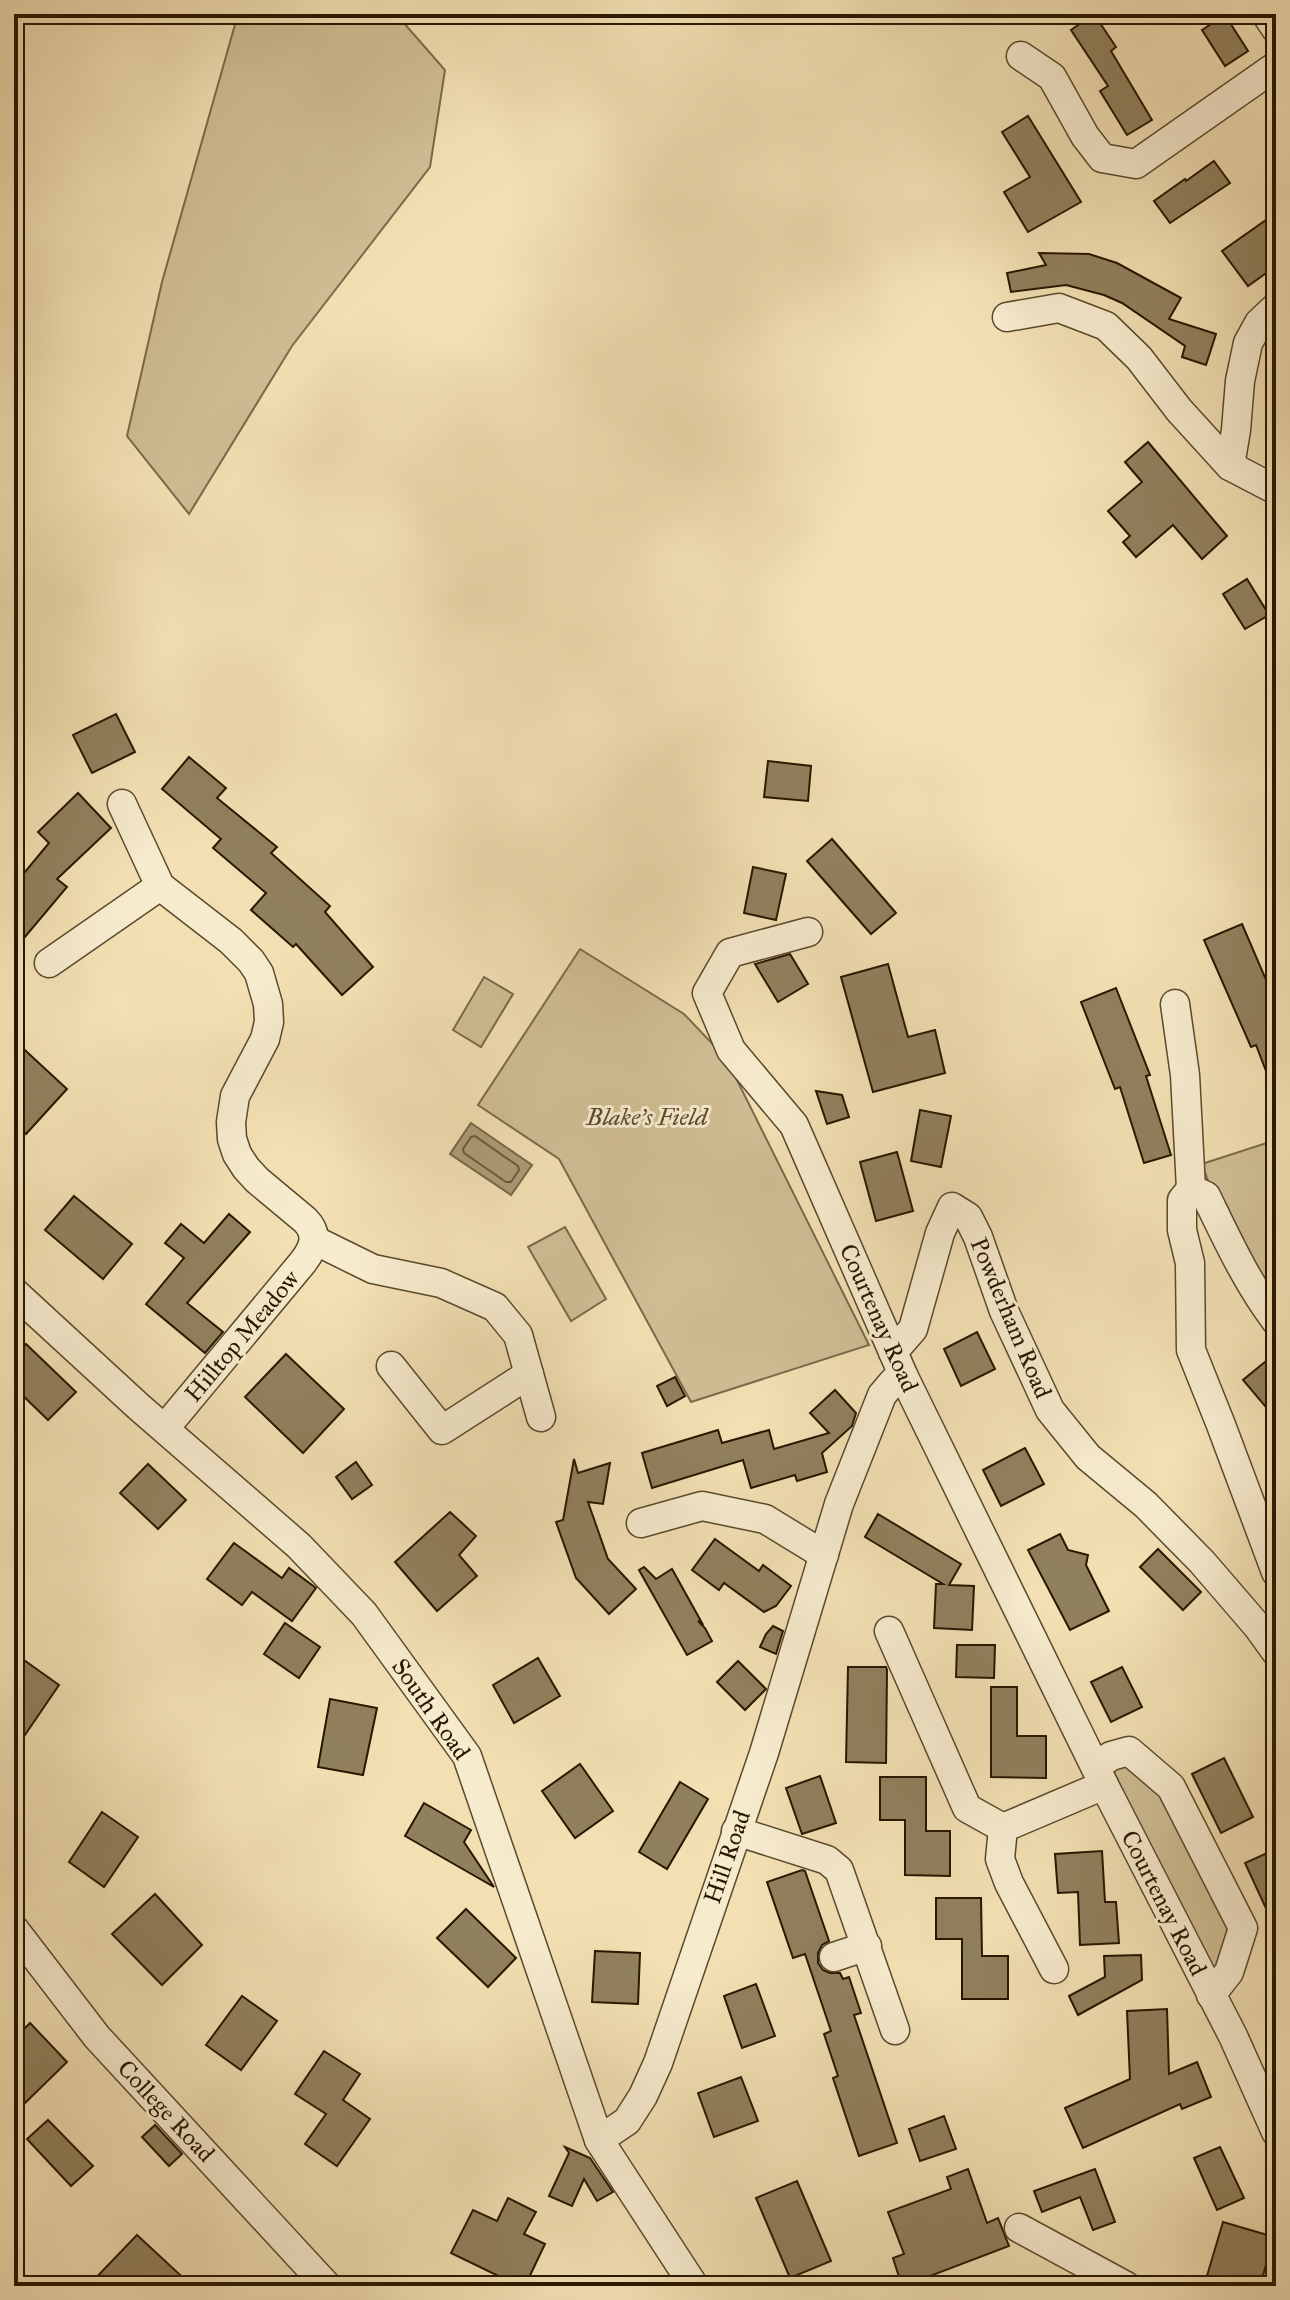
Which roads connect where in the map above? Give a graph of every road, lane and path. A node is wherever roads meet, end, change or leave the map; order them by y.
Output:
1 (1266, 14) edge
2 (1276, 29) edge
3 (1021, 56) dead end
4 (1276, 66) edge
5 (1276, 307) edge
6 (1007, 317) dead end
7 (1230, 466) junction
8 (1276, 490) edge
9 (122, 804) dead end
10 (160, 886) junction
11 (808, 932) dead end
12 (49, 963) dead end
13 (1175, 1004) dead end
14 (1191, 1189) junction
15 (314, 1240) junction
16 (14, 1292) edge
17 (1276, 1321) edge
18 (899, 1364) junction
19 (391, 1366) dead end
20 (529, 1374) junction
21 (541, 1417) dead end
22 (165, 1428) junction
23 (641, 1523) dead end
24 (824, 1555) junction
25 (1276, 1572) edge
26 (889, 1631) dead end
27 (1276, 1652) edge
28 (1100, 1776) junction
29 (1003, 1828) junction
30 (736, 1831) junction
31 (14, 1929) edge
32 (867, 1946) junction
33 (834, 1957) dead end
34 (1054, 1969) dead end
35 (1211, 1995) junction
36 (895, 2030) dead end
37 (1276, 2132) edge
38 (599, 2140) junction
39 (1019, 2228) dead end
40 (327, 2286) edge
41 (694, 2286) edge
42 (1126, 2286) edge

1 - 2 street
3 - 4 street
5 - 7 street
6 - 7 street
7 - 8 street
9 - 10 street
10 - 12 street
10 - 15 street
11 - 18 street, Courtenay Road
13 - 14 street
14 - 17 street
14 - 25 street
15 - 20 street
15 - 22 street, Hilltop Meadow
16 - 22 street, South Road
18 - 24 street, Hill Road
18 - 27 street, Powderham Road
18 - 28 street, Courtenay Road
19 - 20 street
20 - 21 street
22 - 38 street, South Road
23 - 24 street
24 - 30 street, Hill Road
26 - 29 street
28 - 29 street
28 - 35 street, Courtenay Road
28 - 35 street, Courtenay Road
29 - 34 street
30 - 32 street
30 - 38 street, Hill Road
31 - 40 street, College Road
32 - 33 street
32 - 36 street
35 - 37 street, Courtenay Road
38 - 41 street, South Road
39 - 42 street

